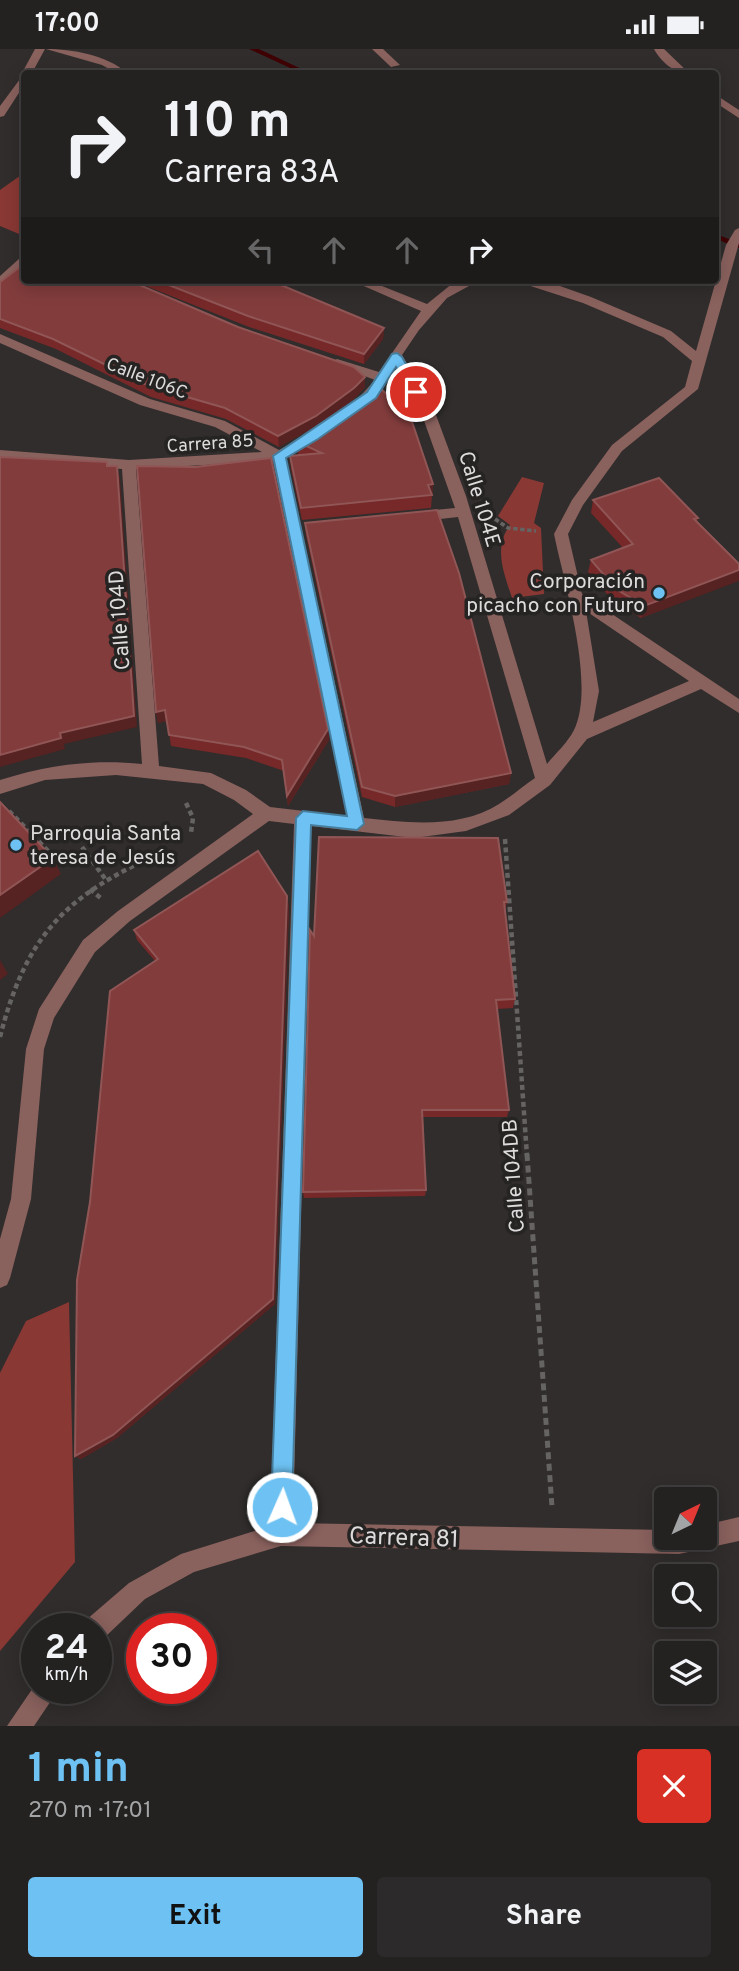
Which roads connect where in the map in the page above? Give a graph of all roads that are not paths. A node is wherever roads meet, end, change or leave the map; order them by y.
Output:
1 (40, 49) edge
2 (51, 49) edge
3 (377, 49) edge
4 (659, 49) edge
5 (395, 65) dead end
6 (29, 70) edge
7 (117, 70) edge
8 (680, 70) edge
9 (21, 83) edge
10 (719, 100) edge
11 (0, 114) edge
12 (739, 115) edge
13 (739, 232) edge
14 (21, 264) edge
15 (0, 282) edge
16 (366, 284) edge
17 (462, 284) edge
18 (543, 284) edge
19 (428, 309) junction
20 (0, 338) edge
21 (320, 357) edge
22 (397, 357) junction
23 (700, 361) junction
24 (383, 378) junction
25 (345, 415) edge
26 (329, 426) edge
27 (0, 455) edge
28 (279, 456) junction
29 (129, 465) junction
30 (463, 512) junction
31 (398, 518) edge
32 (577, 599) junction
33 (702, 682) junction
34 (739, 707) edge
35 (581, 734) junction
36 (151, 772) junction
37 (544, 780) junction
38 (0, 787) edge
39 (266, 814) junction
40 (303, 818) junction
41 (357, 824) junction
42 (0, 1278) edge
43 (739, 1529) edge
44 (281, 1534) junction
45 (718, 1534) edge
46 (654, 1542) edge
47 (112, 1614) edge
48 (36, 1704) edge
49 (19, 1726) edge

1 - 6 street
2 - 7 street
3 - 5 street
4 - 8 street
9 - 11 street
10 - 12 street
13 - 23 street
14 - 15 street
16 - 19 street
17 - 19 street
18 - 23 street
19 - 22 street
20 - 28 street, Calle 106C
21 - 24 street
22 - 24 street
22 - 30 street, Calle 104E
23 - 32 street
24 - 25 street
26 - 28 street, Carrera 85
27 - 29 street, Carrera 85
28 - 29 street, Carrera 85
28 - 41 street
29 - 36 street, Calle 104D
30 - 31 street
30 - 37 street, Calle 104E
32 - 33 street
32 - 35 street
33 - 34 street
33 - 35 street
35 - 37 street
36 - 38 street
36 - 39 street
37 - 41 street
39 - 40 street
39 - 42 street
40 - 41 street
40 - 44 street
43 - 45 street
44 - 46 street, Carrera 81
44 - 47 street, Carrera 81
48 - 49 street

